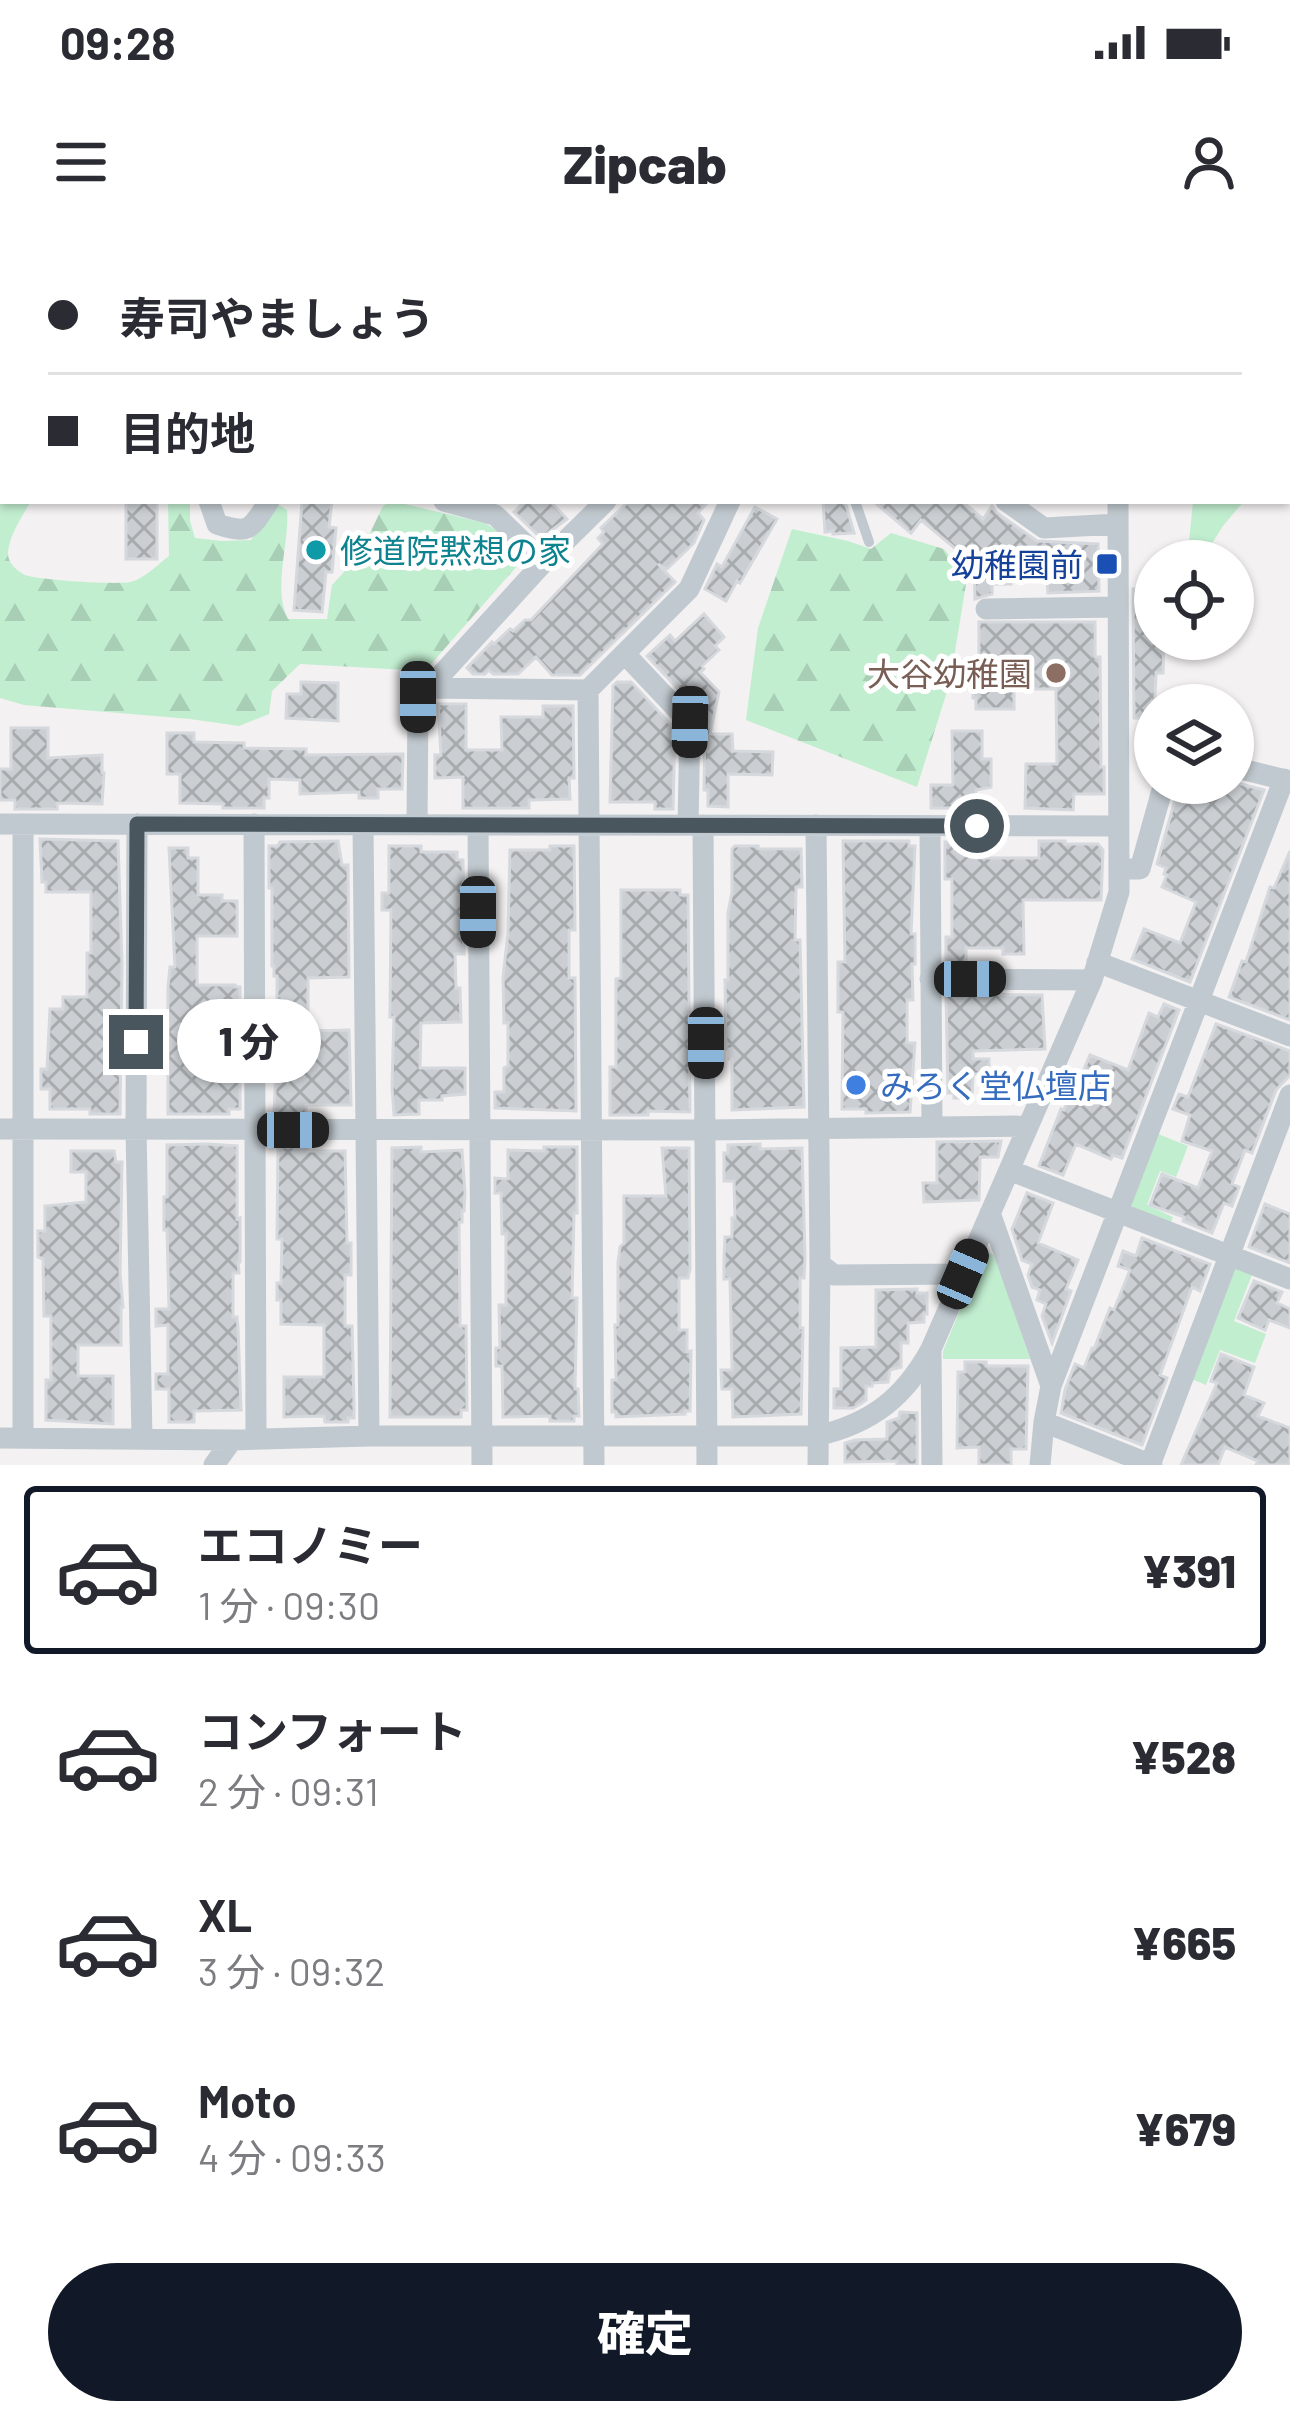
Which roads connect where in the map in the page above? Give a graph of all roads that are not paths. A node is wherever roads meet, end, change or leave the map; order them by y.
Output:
1 (210, 504) edge
2 (267, 504) edge
3 (455, 504) edge
4 (603, 504) edge
5 (729, 504) edge
6 (856, 504) edge
7 (1010, 504) edge
8 (1118, 513) edge
9 (869, 542) dead end
10 (544, 562) junction
11 (1118, 608) junction
12 (986, 609) dead end
13 (625, 654) junction
14 (429, 688) junction
15 (588, 690) junction
16 (1254, 772) edge
17 (1287, 780) edge
18 (1158, 804) edge
19 (11, 824) edge
20 (137, 824) junction
21 (254, 824) junction
22 (363, 825) junction
23 (417, 825) junction
24 (478, 825) junction
25 (588, 825) junction
26 (695, 825) junction
27 (816, 826) junction
28 (930, 826) junction
29 (1119, 826) junction
30 (1119, 869) junction
31 (1094, 971) junction
32 (930, 979) junction
33 (1200, 1001) junction
34 (1290, 1036) edge
35 (1290, 1095) edge
36 (932, 1125) junction
37 (1028, 1126) junction
38 (590, 1128) junction
39 (819, 1128) junction
40 (12, 1129) edge
41 (136, 1130) junction
42 (256, 1130) junction
43 (367, 1130) junction
44 (479, 1130) junction
45 (707, 1130) junction
46 (1009, 1170) junction
47 (990, 1213) junction
48 (1120, 1213) junction
49 (1229, 1255) junction
50 (820, 1264) junction
51 (963, 1274) junction
52 (1290, 1279) edge
53 (931, 1349) junction
54 (1052, 1385) junction
55 (1044, 1422) junction
56 (369, 1436) junction
57 (593, 1436) junction
58 (818, 1436) junction
59 (12, 1437) edge
60 (707, 1437) junction
61 (142, 1438) junction
62 (256, 1438) junction
63 (483, 1438) junction
64 (224, 1456) edge
65 (482, 1465) edge
66 (593, 1465) edge
67 (707, 1465) edge
68 (818, 1465) edge
69 (932, 1465) edge
70 (1040, 1465) edge
71 (1150, 1465) edge

1 - 2 street
3 - 10 street
4 - 10 street
5 - 13 street
6 - 9 lane
7 - 8 street
8 - 11 street
10 - 14 street
11 - 12 street
11 - 29 street
13 - 15 street
13 - 26 street
14 - 15 street
14 - 23 street
15 - 25 street
16 - 17 street
17 - 33 street
18 - 30 street
19 - 20 street
19 - 40 street
20 - 21 street
20 - 41 street
21 - 22 street
21 - 42 street
22 - 23 street
22 - 43 street
23 - 24 street
24 - 25 street
24 - 44 street
25 - 26 street
25 - 38 street
26 - 27 street
26 - 45 street
27 - 28 street
27 - 39 street
28 - 29 street
28 - 32 street
29 - 30 street
30 - 31 street
31 - 32 street
31 - 33 street
31 - 37 street
32 - 36 street
33 - 34 street
33 - 48 street
35 - 49 street
36 - 37 street
36 - 39 street
37 - 46 street
38 - 44 street
38 - 45 street
38 - 57 street
39 - 45 street
39 - 50 street
40 - 41 street
40 - 59 street
41 - 42 street
41 - 61 street
42 - 43 street
42 - 62 street
43 - 44 street
43 - 56 street
44 - 63 street
45 - 60 street
46 - 47 street
46 - 48 street
47 - 51 street
47 - 54 street
48 - 49 street
48 - 54 street
49 - 52 street
49 - 71 street
50 - 51 street
50 - 58 street
51 - 53 street
53 - 58 street
53 - 69 street
54 - 55 street
55 - 70 street
55 - 71 street
56 - 62 street
56 - 63 street
57 - 60 street
57 - 63 street
57 - 66 street
58 - 60 street
58 - 68 street
59 - 61 street
60 - 67 street
61 - 64 street
62 - 64 street
63 - 65 street

